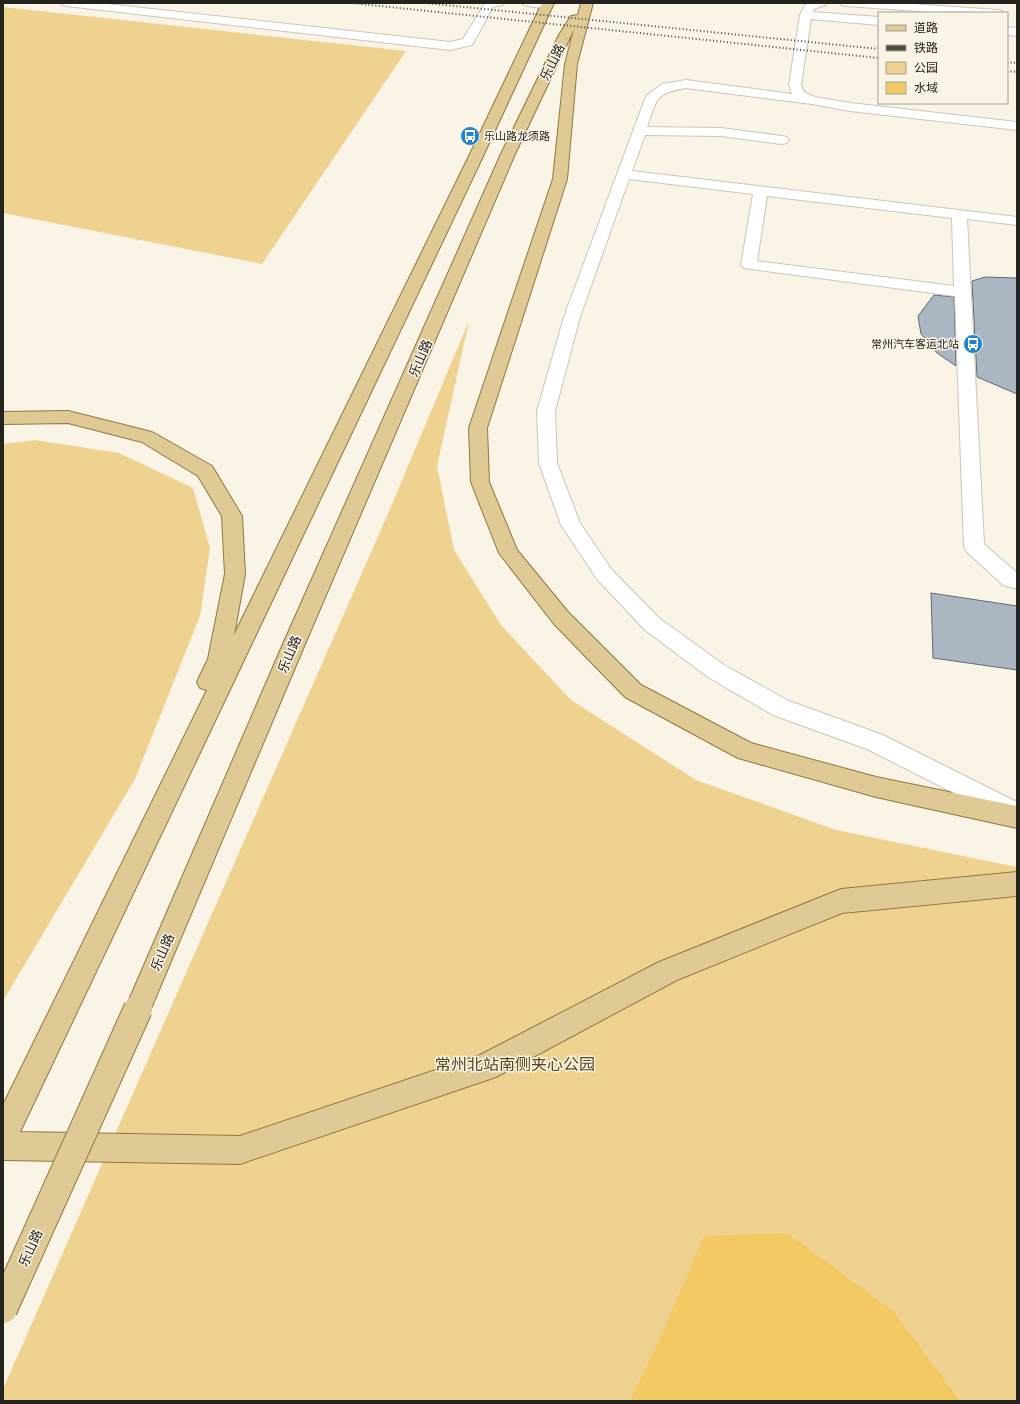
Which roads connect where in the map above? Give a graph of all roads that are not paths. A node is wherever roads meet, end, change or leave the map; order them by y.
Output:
1 (67, 3) edge
2 (498, 3) edge
3 (528, 3) edge
4 (585, 3) edge
5 (821, 3) edge
6 (846, 3) edge
7 (547, 4) edge
8 (983, 12) edge
9 (806, 15) junction
10 (878, 21) edge
11 (812, 100) junction
12 (1017, 126) edge
13 (639, 130) junction
14 (782, 140) dead end
15 (623, 174) junction
16 (761, 191) junction
17 (959, 214) junction
18 (1017, 221) edge
19 (962, 292) junction
20 (3, 418) edge
21 (1017, 581) edge
22 (1017, 816) edge
23 (1017, 884) edge
24 (73, 993) junction
25 (3, 1136) edge
26 (3, 1146) edge
27 (3, 1309) edge

1 - 2 street
3 - 7 street
4 - 22 main road
4 - 27 main road, 乐山路, bridge
5 - 9 street
6 - 8 street
7 - 24 main road
9 - 10 street
9 - 11 street
11 - 12 street
11 - 13 street
13 - 14 street
13 - 15 street
15 - 16 street
15 - 22 street
16 - 17 street
16 - 19 street
17 - 18 street
17 - 19 street
19 - 21 street
20 - 24 main road
23 - 26 main road
24 - 25 main road

